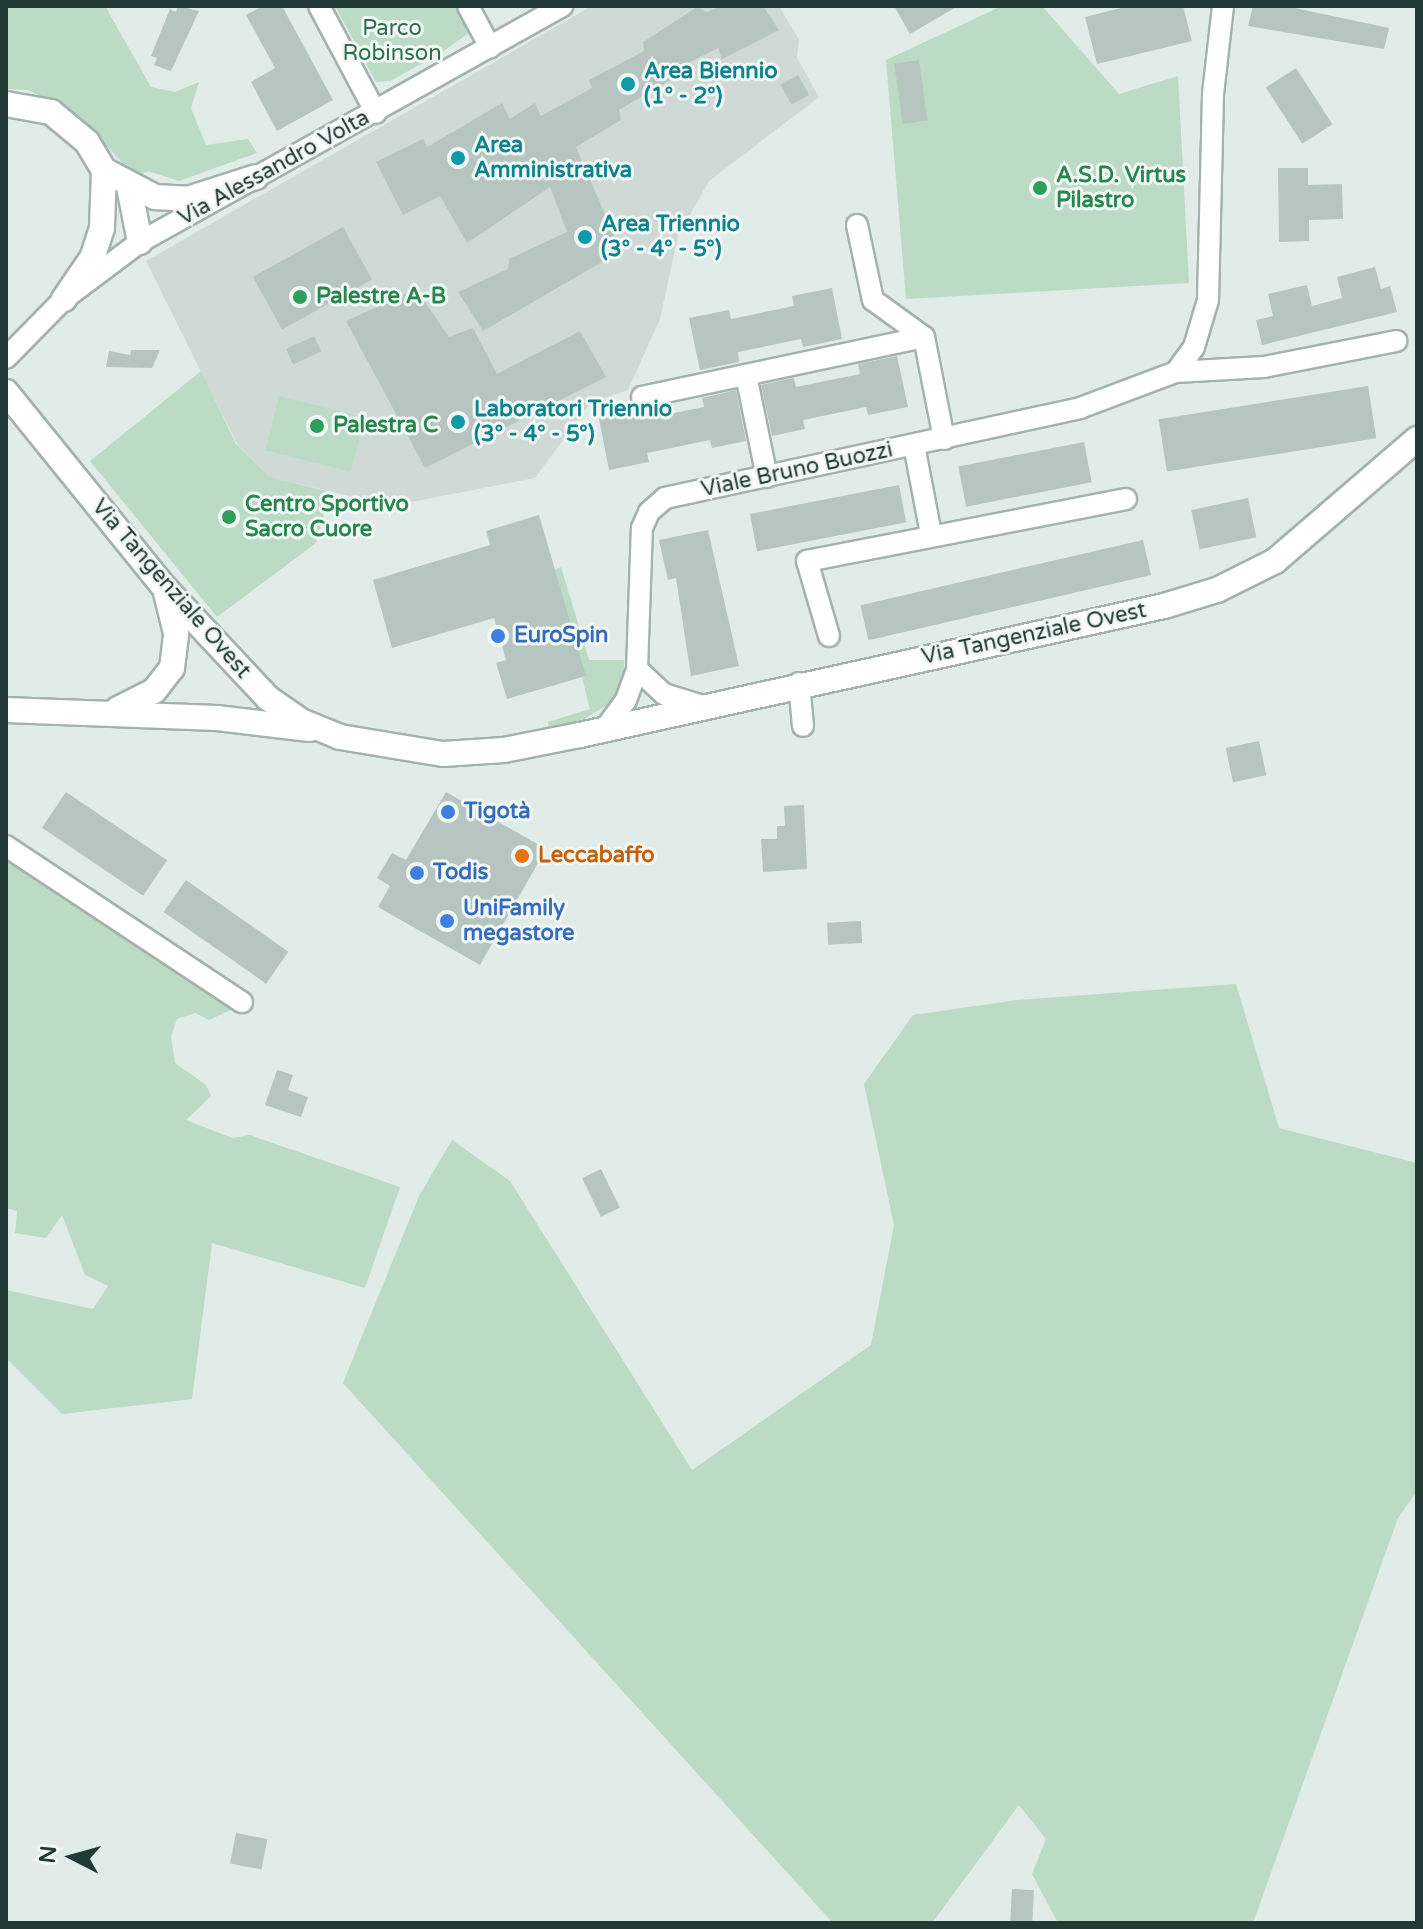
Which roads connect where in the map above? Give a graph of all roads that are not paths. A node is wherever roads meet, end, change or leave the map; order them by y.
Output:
1 (319, 6) edge
2 (468, 6) edge
3 (563, 6) edge
4 (1223, 6) edge
5 (490, 47) junction
6 (6, 104) edge
7 (376, 113) junction
8 (256, 177) junction
9 (118, 192) junction
10 (857, 225) dead end
11 (140, 242) junction
12 (64, 299) junction
13 (924, 337) junction
14 (1396, 341) dead end
15 (6, 358) edge
16 (1176, 372) junction
17 (746, 375) junction
18 (6, 392) edge
19 (642, 397) dead end
20 (944, 439) junction
21 (1417, 439) edge
22 (914, 445) junction
23 (767, 477) junction
24 (1126, 499) dead end
25 (931, 534) junction
26 (164, 587) junction
27 (829, 636) dead end
28 (637, 669) junction
29 (799, 683) junction
30 (703, 706) junction
31 (6, 710) edge
32 (108, 712) junction
33 (803, 726) dead end
34 (605, 729) junction
35 (319, 730) junction
36 (6, 846) edge
37 (242, 1002) dead end

1 - 7 street
2 - 5 street
3 - 5 street, Via Alessandro Volta
4 - 16 street
5 - 7 street, Via Alessandro Volta
6 - 9 main road
7 - 8 street, Via Alessandro Volta
8 - 9 main road
8 - 11 street, Via Alessandro Volta
9 - 11 main road
9 - 12 main road
10 - 13 street
11 - 12 street, Via Alessandro Volta
12 - 15 street, Via Alessandro Volta
13 - 17 street
13 - 20 street
14 - 16 street, Viale Bruno Buozzi
16 - 20 street, Viale Bruno Buozzi
17 - 19 street
17 - 23 street
18 - 26 main road, Via Tangenziale Ovest
20 - 22 street, Viale Bruno Buozzi
21 - 29 main road, Via Tangenziale Ovest
22 - 23 street, Viale Bruno Buozzi
22 - 25 street
23 - 28 street, Viale Bruno Buozzi
24 - 25 street
25 - 27 street
26 - 32 main road
26 - 35 main road, Via Tangenziale Ovest
28 - 30 street
28 - 34 street
29 - 30 main road, Via Tangenziale Ovest
29 - 33 street
30 - 34 main road, Via Tangenziale Ovest
31 - 32 main road
32 - 35 main road
34 - 35 main road, Via Tangenziale Ovest
36 - 37 street

